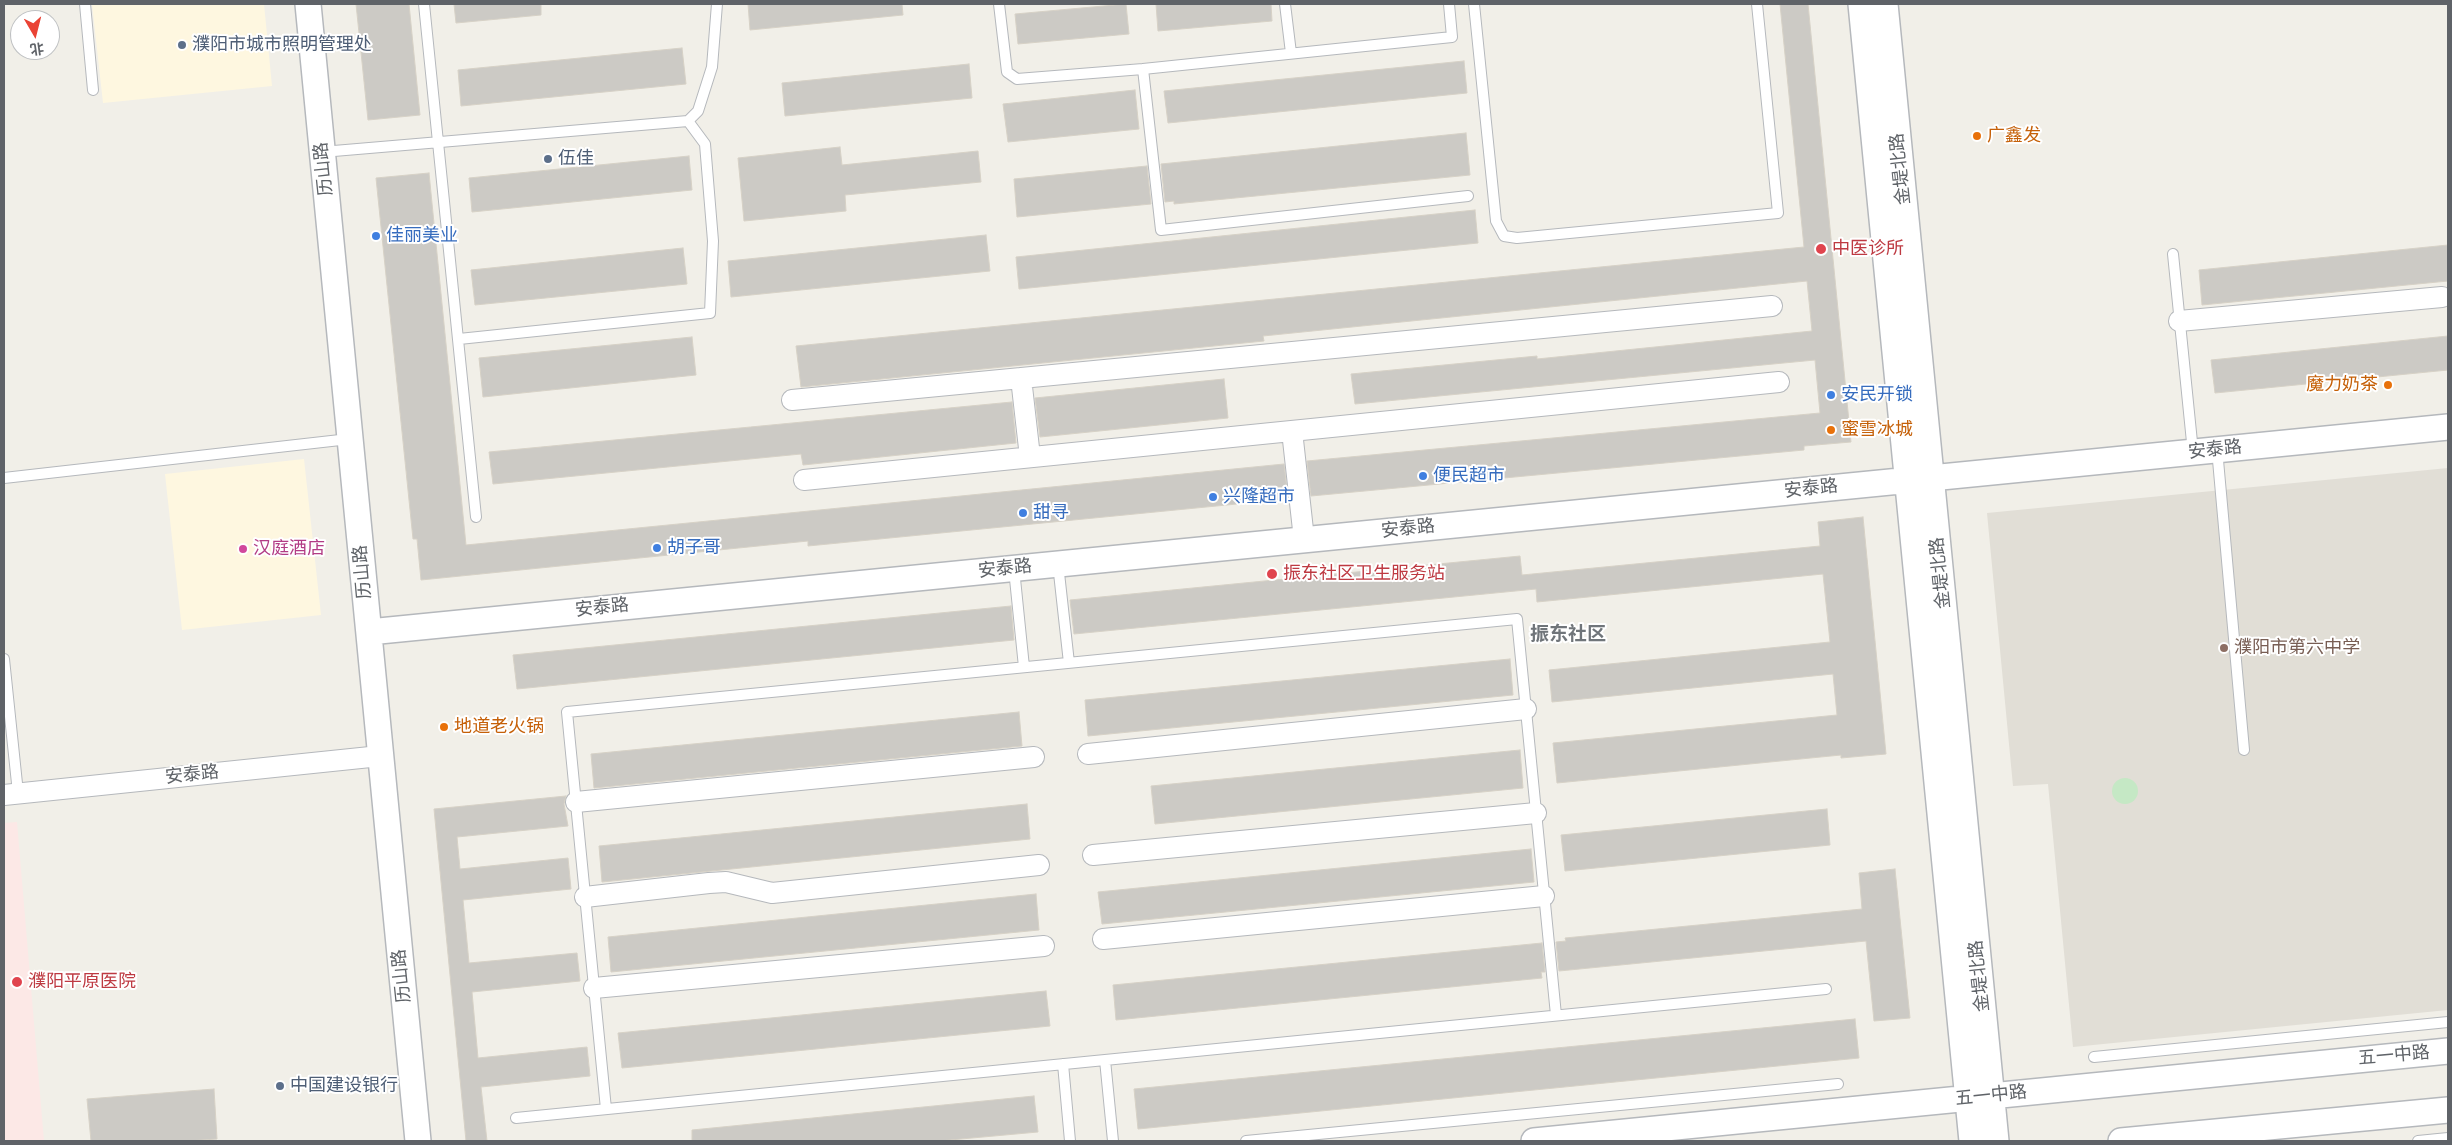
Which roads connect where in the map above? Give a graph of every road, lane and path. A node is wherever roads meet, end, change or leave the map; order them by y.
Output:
1 (84, 4) edge
2 (308, 4) edge
3 (424, 4) edge
4 (717, 4) edge
5 (999, 4) edge
6 (1284, 4) edge
7 (1449, 4) edge
8 (1474, 4) edge
9 (1757, 4) edge
10 (1861, 4) edge
11 (1885, 4) edge
12 (1291, 53) junction
13 (1143, 69) junction
14 (93, 90) dead end
15 (688, 121) junction
16 (439, 142) junction
17 (322, 152) junction
18 (1468, 196) dead end
19 (2173, 254) dead end
20 (2442, 297) dead end
21 (1772, 306) dead end
22 (2179, 321) junction
23 (459, 339) junction
24 (1020, 378) junction
25 (1779, 382) dead end
26 (792, 400) dead end
27 (2448, 427) edge
28 (1292, 431) junction
29 (350, 439) junction
30 (2205, 451) junction
31 (1030, 457) junction
32 (4, 478) edge
33 (1919, 478) junction
34 (804, 480) dead end
35 (476, 517) dead end
36 (1304, 539) junction
37 (1058, 563) junction
38 (1014, 568) junction
39 (369, 632) junction
40 (4, 663) edge
41 (1069, 663) junction
42 (1024, 667) junction
43 (1526, 710) junction
44 (2244, 750) dead end
45 (1088, 754) dead end
46 (380, 756) junction
47 (1034, 757) dead end
48 (11, 794) edge
49 (576, 802) junction
50 (1536, 813) junction
51 (1093, 856) dead end
52 (1039, 865) dead end
53 (1544, 896) junction
54 (585, 897) junction
55 (1103, 939) dead end
56 (1044, 946) dead end
57 (594, 988) junction
58 (1826, 988) dead end
59 (1556, 1015) junction
60 (2448, 1022) edge
61 (2448, 1051) edge
62 (2094, 1057) dead end
63 (1105, 1060) junction
64 (1062, 1064) junction
65 (1838, 1084) dead end
66 (1980, 1097) junction
67 (606, 1109) junction
68 (2448, 1110) edge
69 (516, 1118) dead end
70 (2448, 1138) edge
71 (418, 1141) edge
72 (1070, 1141) edge
73 (1113, 1141) edge
74 (1246, 1141) edge
75 (1534, 1141) edge
76 (1972, 1141) edge
77 (1996, 1141) edge
78 (2120, 1141) edge
79 (2418, 1141) edge

1 - 14 lane
2 - 17 street, 历山路
3 - 16 lane
4 - 15 lane
5 - 13 lane
6 - 12 lane
7 - 12 lane
8 - 9 lane
10 - 33 street, 金堤北路
11 - 33 street, 金堤北路
12 - 13 lane
13 - 18 lane
15 - 16 lane
15 - 23 lane
16 - 17 lane
16 - 23 lane
17 - 29 street, 历山路
19 - 22 lane
20 - 22 street
21 - 24 street
22 - 30 lane
23 - 35 lane
24 - 26 street
24 - 31 street
25 - 28 street
27 - 30 street, 安泰路
28 - 31 street
28 - 36 street
29 - 32 lane
29 - 39 street, 历山路
30 - 33 street, 安泰路
30 - 44 lane
31 - 34 street
33 - 36 street, 安泰路
33 - 66 street, 金堤北路
36 - 37 street, 安泰路
37 - 38 street, 安泰路
37 - 41 lane
38 - 39 street, 安泰路
38 - 42 lane
39 - 46 street, 历山路
40 - 48 lane
41 - 42 lane
41 - 43 lane
42 - 49 lane
43 - 45 street
43 - 50 lane
46 - 48 street, 安泰路
46 - 71 street, 历山路
47 - 49 street
49 - 54 lane
50 - 51 street
50 - 53 lane
52 - 54 street
53 - 55 street
53 - 59 lane
54 - 57 lane
56 - 57 street
57 - 67 lane
58 - 59 lane
59 - 63 lane
60 - 62 lane
61 - 66 street, 五一中路
63 - 64 lane
63 - 73 lane
64 - 67 lane
64 - 72 lane
65 - 74 lane
66 - 75 street, 五一中路
66 - 76 street, 金堤北路
66 - 77 street, 金堤北路
67 - 69 lane
68 - 78 street
70 - 79 lane

